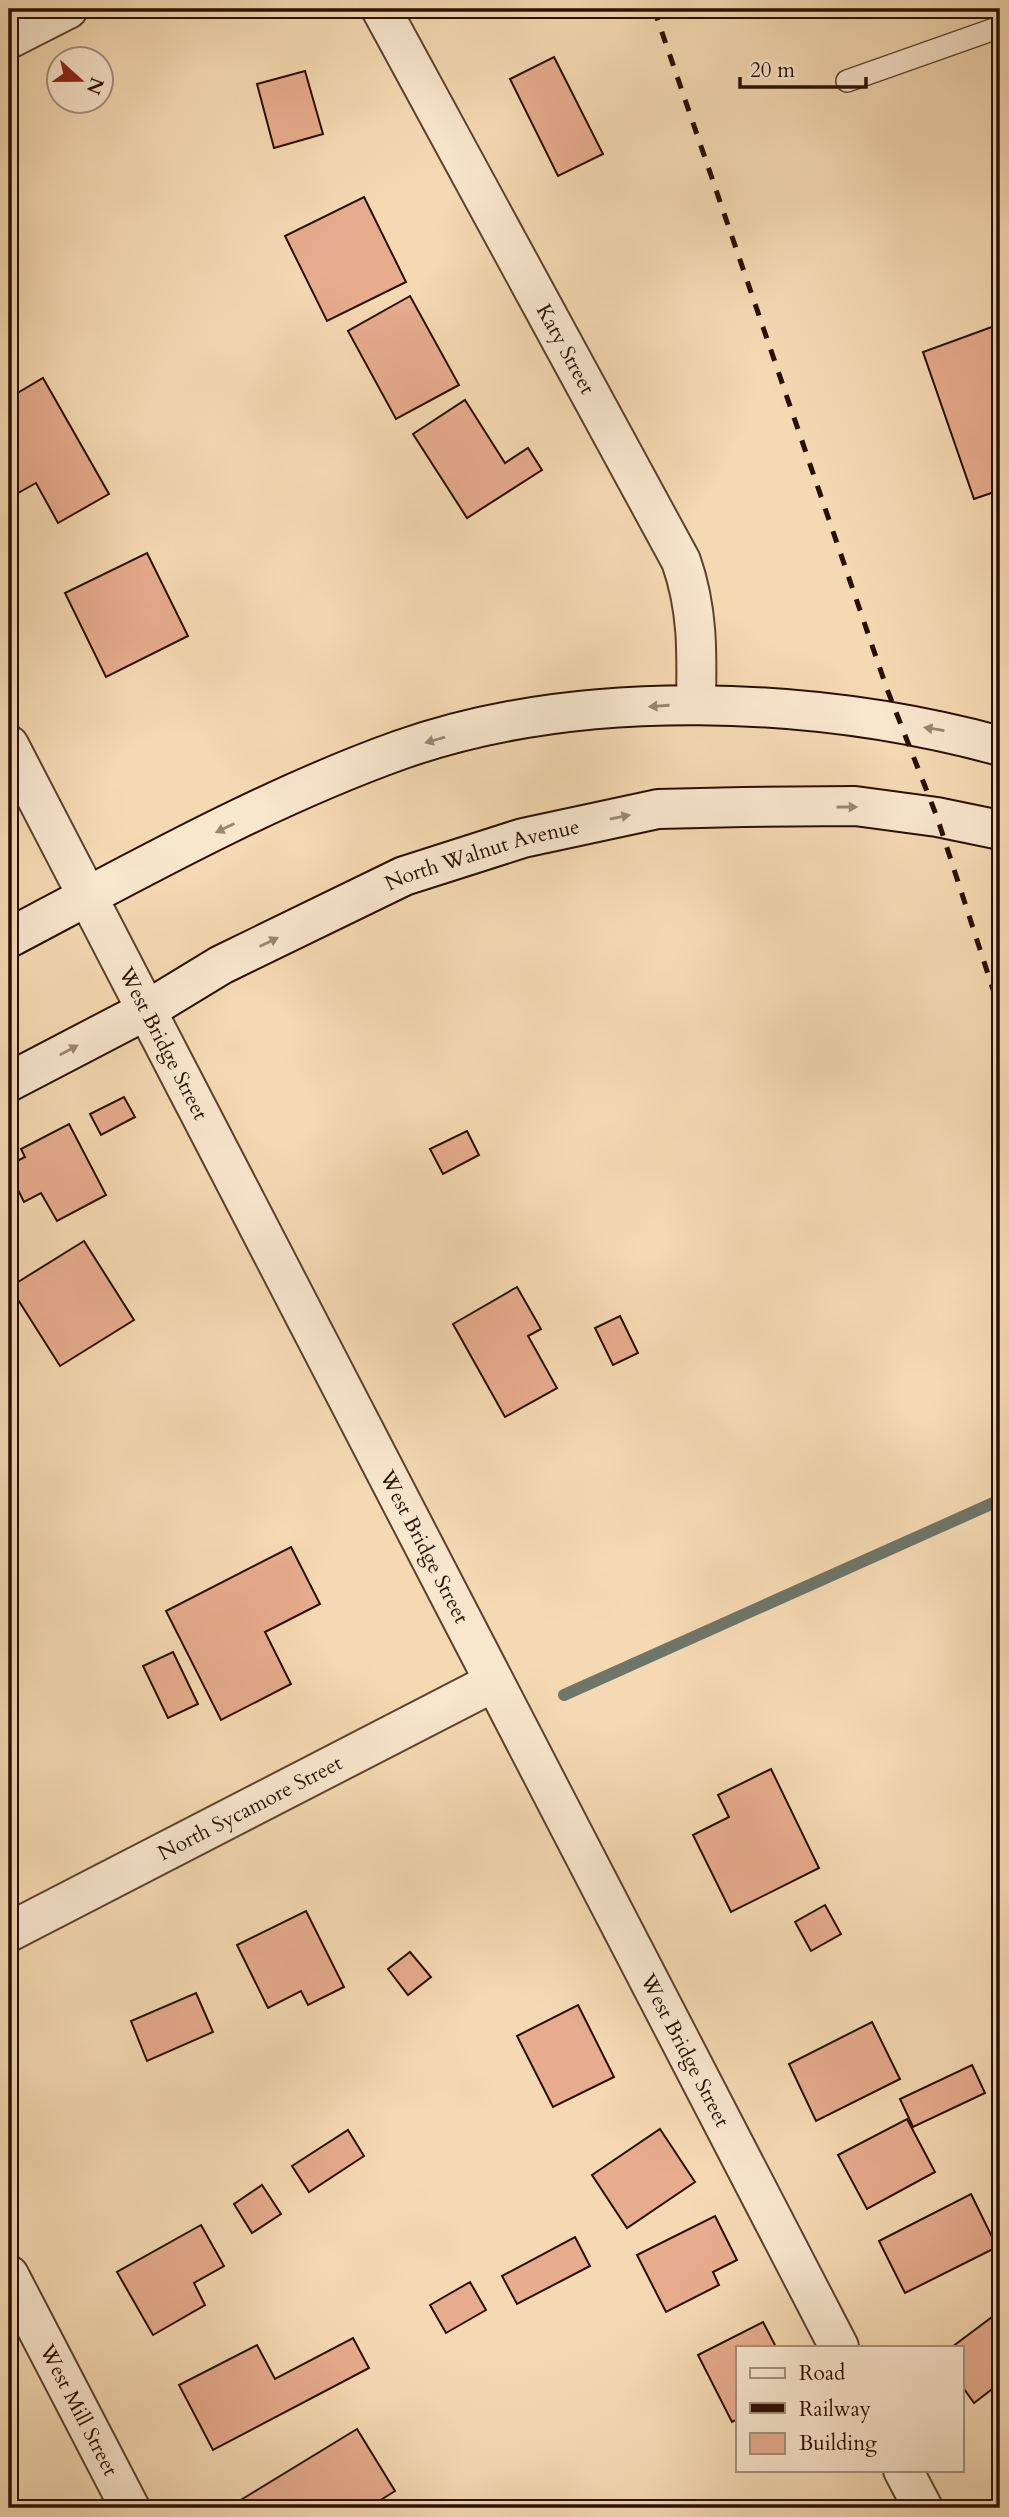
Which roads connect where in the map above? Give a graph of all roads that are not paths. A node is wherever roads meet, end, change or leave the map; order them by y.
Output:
1 (68, 9) edge
2 (381, 9) edge
3 (1000, 27) edge
4 (9, 39) edge
5 (847, 81) dead end
6 (696, 703) junction
7 (9, 745) edge
8 (1000, 746) edge
9 (1000, 830) edge
10 (87, 897) junction
11 (9, 938) edge
12 (147, 1010) junction
13 (9, 1082) edge
14 (492, 1683) junction
15 (9, 1932) edge
16 (9, 2275) edge
17 (838, 2346) edge
18 (904, 2472) edge
19 (130, 2508) edge
20 (923, 2508) edge

1 - 4 street
2 - 6 street, Katy Street
3 - 5 lane
8 -> 6 street
6 -> 10 street
7 - 10 street, West Bridge Street
12 -> 9 street, North Walnut Avenue
10 - 11 street
10 - 12 street, West Bridge Street
13 -> 12 street, North Walnut Avenue
12 - 14 street, West Bridge Street
14 - 15 street, North Sycamore Street
14 - 17 street, West Bridge Street
16 - 19 street, West Mill Street
18 - 20 street

